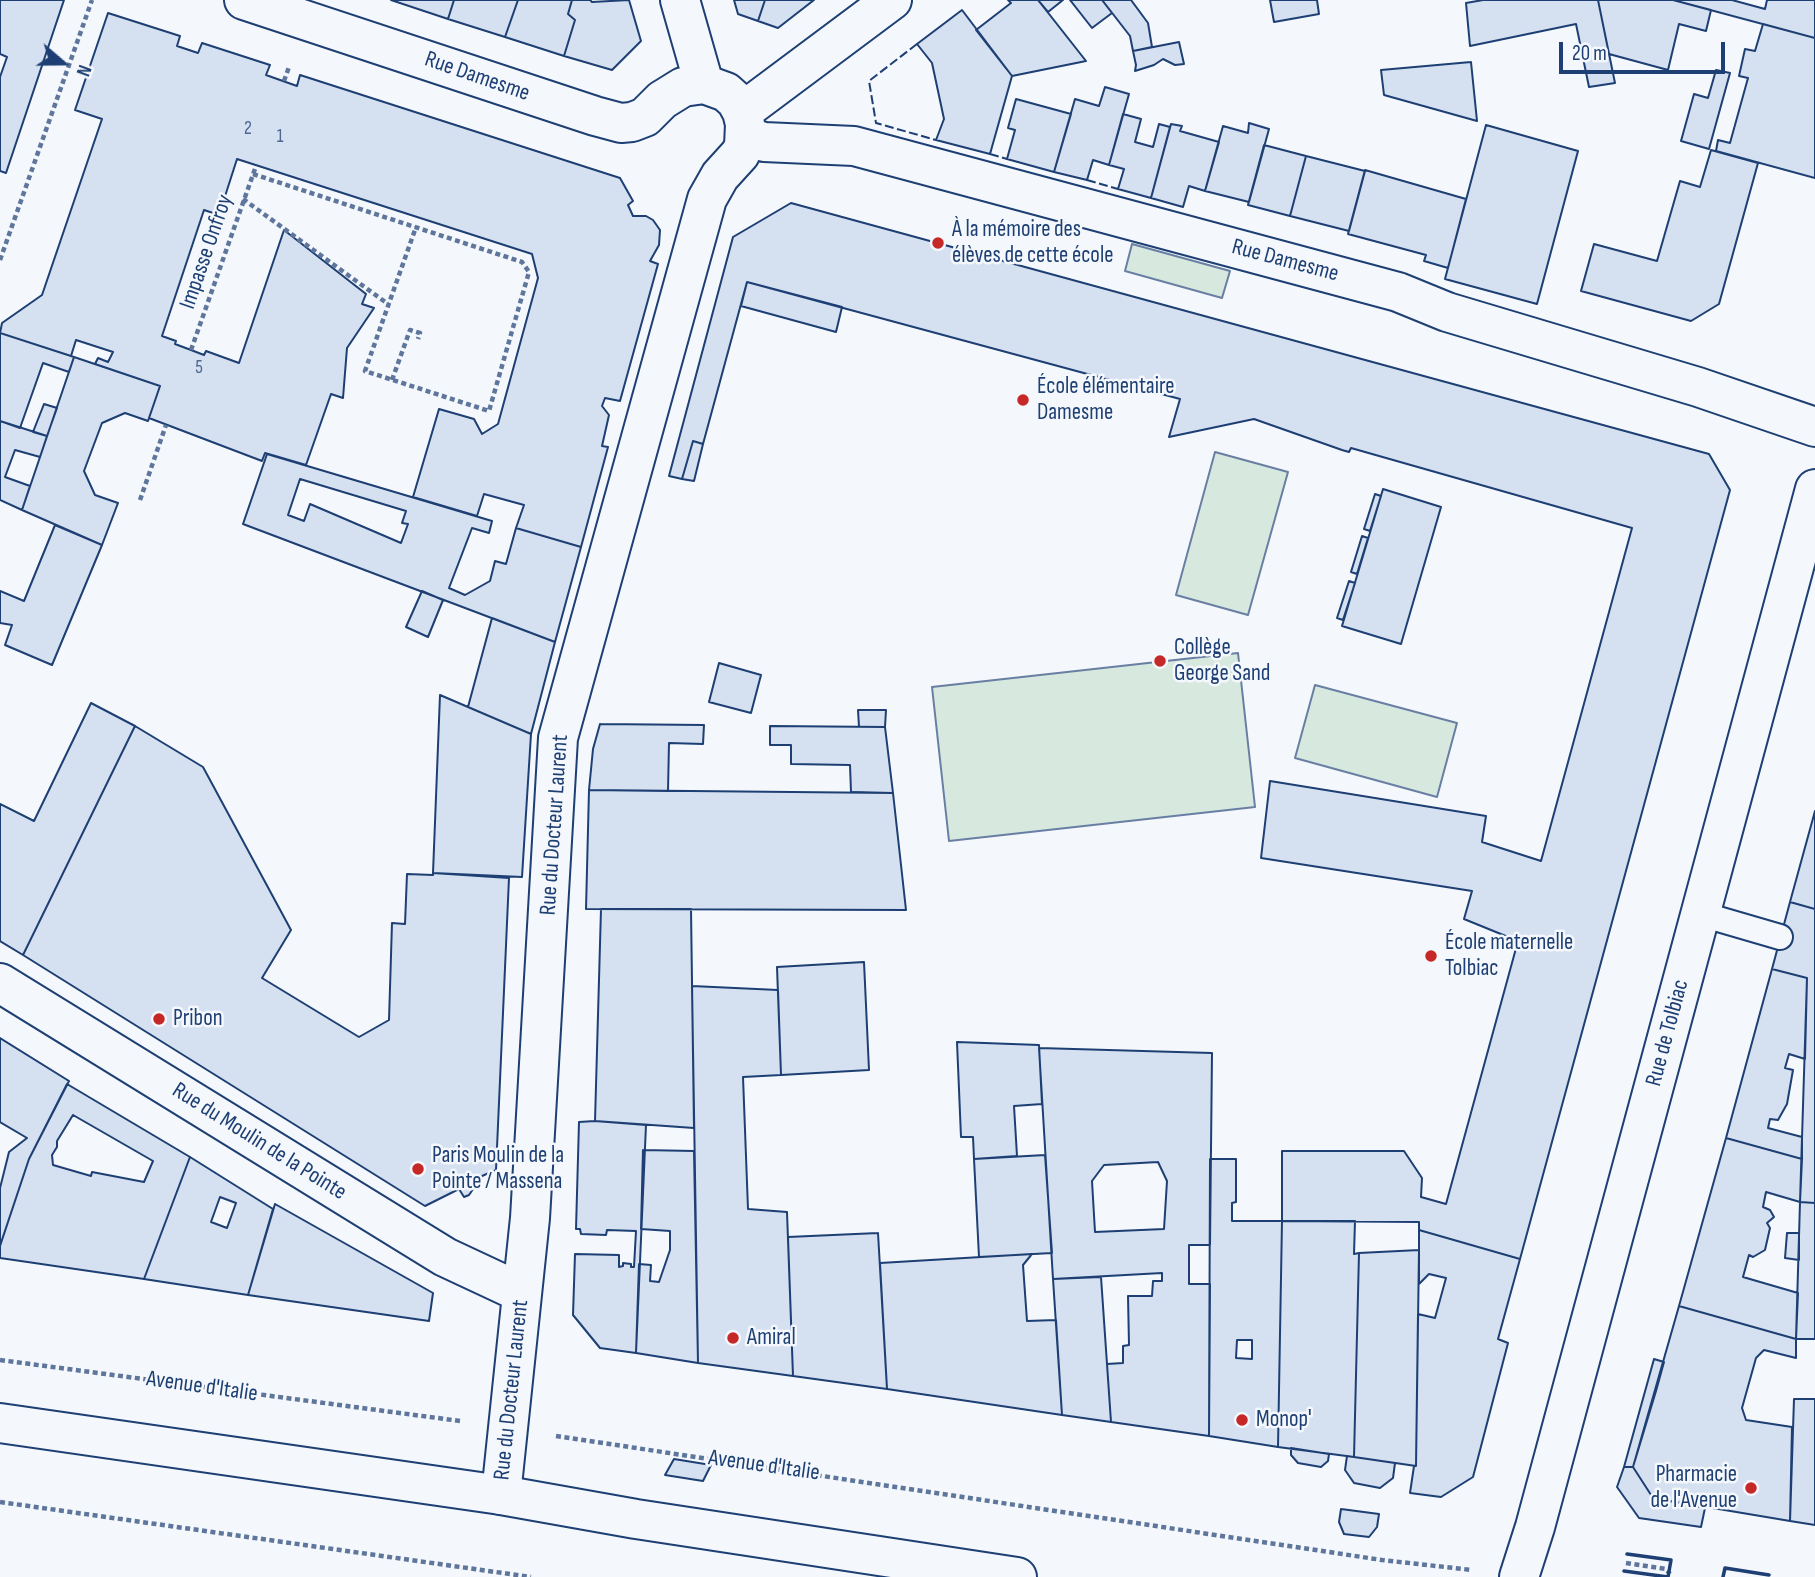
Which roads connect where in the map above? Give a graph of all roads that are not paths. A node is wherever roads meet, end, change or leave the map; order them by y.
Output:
1 (244, 0) edge
2 (680, 0) edge
3 (892, 0) edge
4 (704, 84) junction
5 (744, 124) junction
6 (1815, 427) edge
7 (1815, 489) edge
8 (1701, 914) junction
9 (1780, 937) dead end
10 (0, 983) edge
11 (522, 1293) junction
12 (0, 1423) edge
13 (501, 1495) junction
14 (1519, 1576) edge
15 (1017, 1577) edge

1 - 4 street, Rue Damesme
2 - 4 street
3 - 5 street
4 - 5 street
5 - 6 street, Rue Damesme
5 - 11 street, Rue du Docteur Laurent
7 - 8 street, Rue de Tolbiac
8 - 9 lane
8 - 14 street, Rue de Tolbiac
10 - 11 street, Rue du Moulin de la Pointe
11 - 13 street, Rue du Docteur Laurent
12 - 13 street
13 - 15 street

